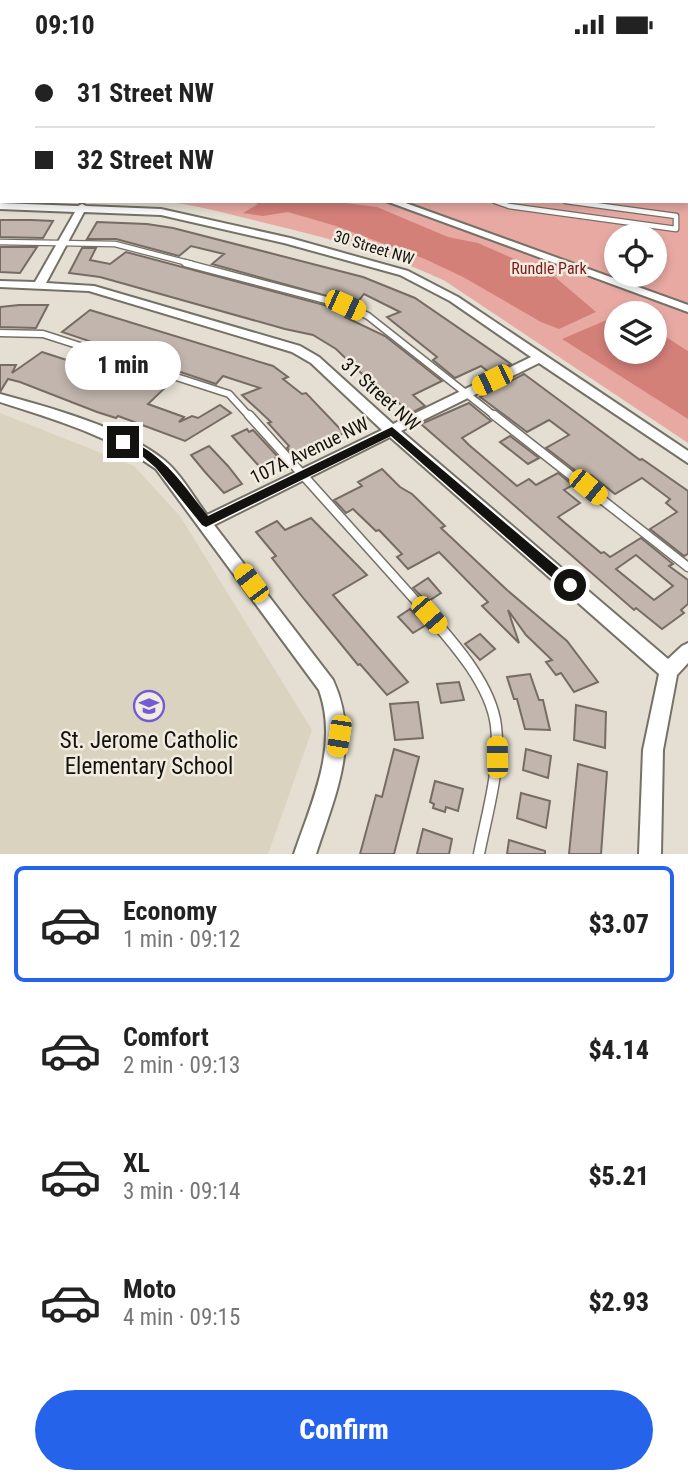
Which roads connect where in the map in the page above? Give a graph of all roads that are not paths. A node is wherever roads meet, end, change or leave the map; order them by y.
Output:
1 (396, 203) edge
2 (501, 203) edge
3 (581, 203) edge
4 (0, 206) edge
5 (82, 207) junction
6 (0, 242) edge
7 (64, 243) junction
8 (0, 284) edge
9 (39, 285) junction
10 (688, 309) edge
11 (0, 333) edge
12 (541, 356) junction
13 (467, 393) junction
14 (0, 398) edge
15 (392, 431) junction
16 (688, 458) edge
17 (304, 474) junction
18 (206, 522) junction
19 (688, 567) edge
20 (688, 651) edge
21 (669, 671) junction
22 (305, 854) edge
23 (479, 854) edge
24 (650, 854) edge

1 - 10 street
2 - 3 lane
4 - 5 street, 30 Street NW
5 - 7 street
5 - 12 street, 30 Street NW
6 - 7 lane
7 - 9 street
7 - 13 lane
8 - 9 street, 31 Street NW
9 - 15 street, 31 Street NW
11 - 17 lane
12 - 13 street, 107A Avenue NW
12 - 16 street, 30 Street NW
13 - 15 street, 107A Avenue NW
13 - 19 lane
14 - 18 street
15 - 17 street, 107A Avenue NW
15 - 21 street, 31 Street NW
17 - 18 street, 107A Avenue NW
17 - 23 lane
18 - 22 street
20 - 21 street
21 - 24 street

